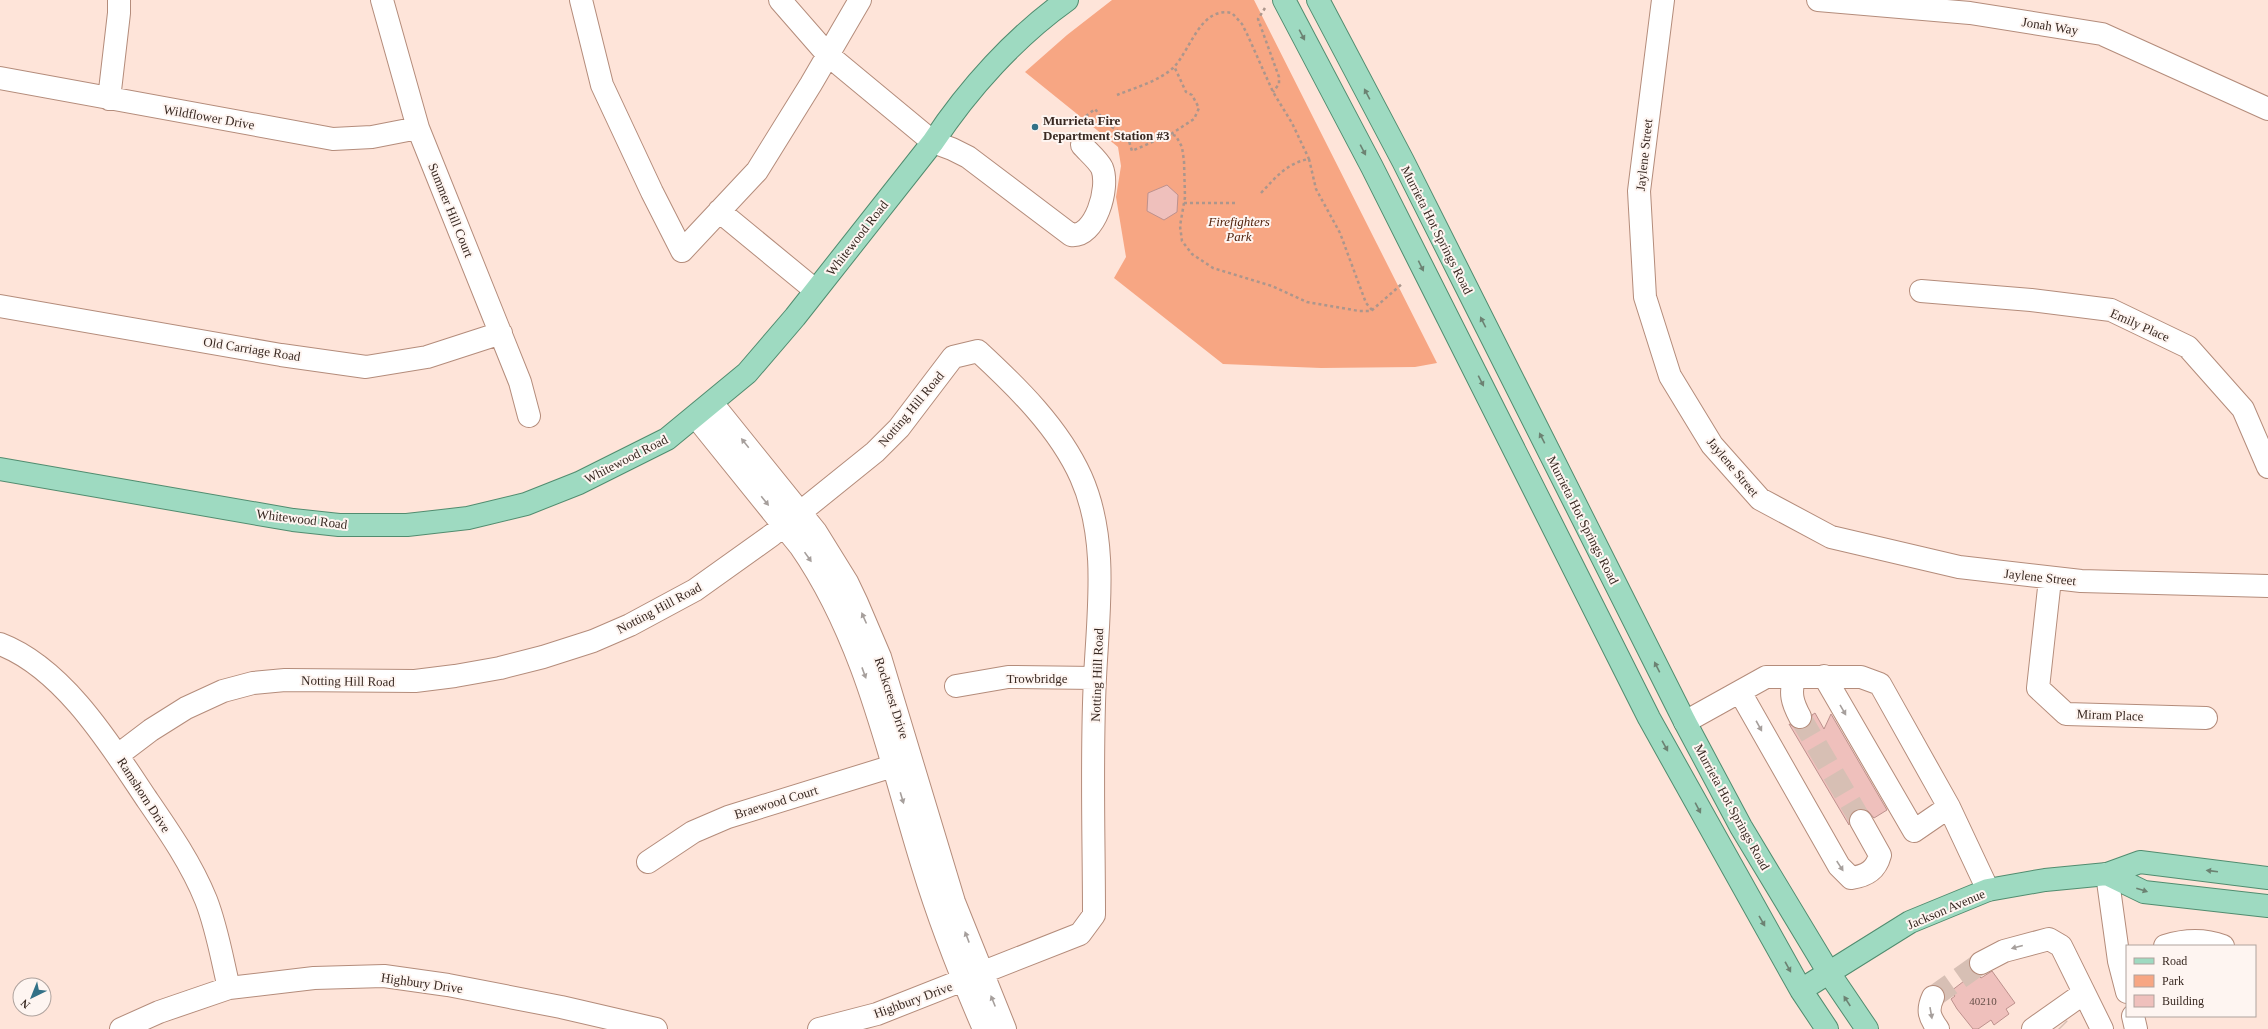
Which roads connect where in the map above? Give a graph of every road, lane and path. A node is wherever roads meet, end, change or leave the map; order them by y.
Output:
1 (119, 0) edge
2 (382, 0) edge
3 (581, 0) edge
4 (780, 0) edge
5 (860, 0) edge
6 (1067, 0) edge
7 (1318, 0) edge
8 (1663, 0) edge
9 (1818, 0) edge
10 (1274, 4) edge
11 (828, 55) junction
12 (1174, 66) junction
13 (0, 78) edge
14 (1273, 92) junction
15 (1117, 95) dead end
16 (109, 99) junction
17 (2268, 109) edge
18 (1086, 116) dead end
19 (418, 128) junction
20 (1170, 134) junction
21 (932, 142) junction
22 (1082, 145) dead end
23 (1309, 159) junction
24 (1261, 193) dead end
25 (1235, 202) dead end
26 (1183, 203) junction
27 (719, 212) junction
28 (1403, 283) dead end
29 (815, 290) junction
30 (1921, 291) dead end
31 (0, 306) edge
32 (1372, 310) junction
33 (501, 333) junction
34 (712, 403) junction
35 (529, 416) dead end
36 (696, 417) junction
37 (2268, 466) edge
38 (0, 469) edge
39 (792, 519) junction
40 (2050, 579) junction
41 (1583, 582) junction
42 (2268, 586) edge
43 (0, 644) edge
44 (1824, 676) junction
45 (1794, 677) junction
46 (1095, 678) junction
47 (956, 686) dead end
48 (1740, 692) junction
49 (1800, 717) tunnel mouth
50 (2206, 718) dead end
51 (1685, 722) junction
52 (118, 754) junction
53 (902, 763) junction
54 (1949, 807) junction
55 (1860, 821) tunnel mouth
56 (648, 862) dead end
57 (2107, 874) junction
58 (2268, 878) edge
59 (1988, 890) junction
60 (2268, 906) edge
61 (2168, 945) edge
62 (2217, 945) edge
63 (2123, 960) edge
64 (1981, 963) tunnel mouth
65 (1829, 973) junction
66 (972, 977) junction
67 (2126, 984) edge
68 (229, 988) junction
69 (1801, 990) junction
70 (2084, 993) junction
71 (1934, 997) tunnel mouth
72 (2133, 1017) edge
73 (121, 1029) edge
74 (656, 1029) edge
75 (819, 1029) edge
76 (984, 1029) edge
77 (1004, 1029) edge
78 (1827, 1029) edge
79 (1867, 1029) edge
80 (1938, 1029) edge
81 (2033, 1029) edge
82 (2102, 1029) edge
83 (2136, 1029) edge

1 - 16 street
2 - 19 street, Summer Hill Court
3 - 27 street
4 - 11 street
5 - 11 street
6 - 21 main road, Whitewood Road
51 -> 7 main road, Murrieta Hot Springs Road
8 - 40 street, Jaylene Street
9 - 17 street, Jonah Way
10 - 14 path
10 -> 41 main road
11 - 21 street
11 - 27 street
12 - 14 path
12 - 15 path
12 - 20 path
13 - 16 street, Wildflower Drive
14 - 23 path
16 - 19 street, Wildflower Drive
18 - 20 path
19 - 33 street, Summer Hill Court
20 - 26 path
21 - 22 street
21 - 29 main road, Whitewood Road
23 - 24 path
23 - 32 path
25 - 26 path
26 - 32 path
27 - 29 street
28 - 32 path
29 - 34 main road, Whitewood Road
30 - 37 street, Emily Place
31 - 33 street, Old Carriage Road
33 - 35 street, Summer Hill Court
34 - 36 main road, Whitewood Road
39 -> 34 street, Rockcrest Drive
36 - 38 main road, Whitewood Road
36 -> 39 street, Rockcrest Drive
39 - 46 street, Notting Hill Road
39 - 52 street, Notting Hill Road
39 - 53 street, Rockcrest Drive
40 - 42 street, Jaylene Street
40 - 50 street, Miram Place
41 - 51 main road
41 -> 69 main road
43 - 52 street, Ramshorn Drive
44 - 45 street
44 - 54 street
44 -> 54 street
45 - 48 street
45 - 49 street
46 - 47 street, Trowbridge
46 - 66 street, Notting Hill Road
48 - 51 street
48 -> 55 street
51 - 65 main road, Murrieta Hot Springs Road
52 - 68 street, Ramshorn Drive
53 - 56 street, Braewood Court
53 - 66 street, Rockcrest Drive
54 - 59 street
58 -> 57 main road, Jackson Avenue
57 - 59 main road, Jackson Avenue
57 -> 60 main road
57 - 63 street
59 - 65 main road, Jackson Avenue
61 - 62 street
63 - 67 street
70 -> 64 street
65 - 69 main road, Jackson Avenue
79 -> 65 main road, Murrieta Hot Springs Road
66 - 75 street, Highbury Drive
66 - 76 street, Rockcrest Drive
77 -> 66 street, Rockcrest Drive
68 - 73 street, Highbury Drive
68 - 74 street, Highbury Drive
69 - 78 main road
70 - 81 street
70 - 82 street
71 -> 80 street
72 - 83 street

